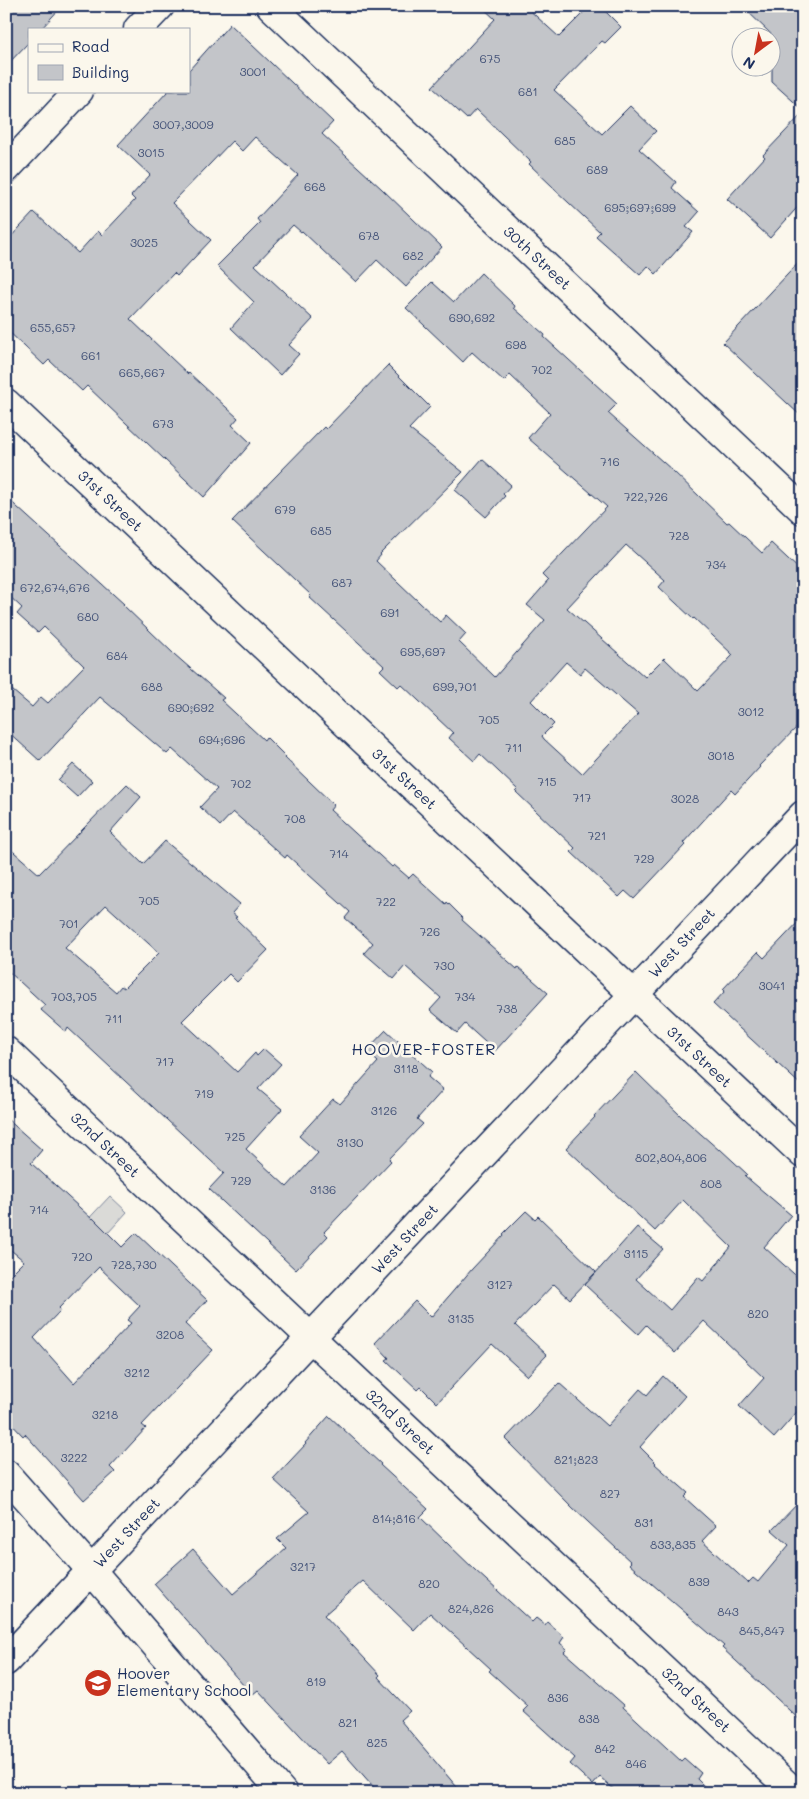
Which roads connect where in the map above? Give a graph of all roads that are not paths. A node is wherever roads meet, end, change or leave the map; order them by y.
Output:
1 (160, 6) edge
2 (271, 6) edge
3 (139, 28) edge
4 (78, 92) edge
5 (6, 169) edge
6 (6, 403) edge
7 (803, 510) edge
8 (803, 815) edge
9 (633, 995) junction
10 (6, 1052) edge
11 (803, 1154) edge
12 (311, 1339) junction
13 (6, 1474) edge
14 (92, 1570) junction
15 (6, 1661) edge
16 (283, 1793) edge
17 (795, 1793) edge

1 - 3 street
2 - 7 street, 30th Street
4 - 5 street
6 - 9 street, 31st Street
8 - 9 street, West Street
9 - 11 street, 31st Street
9 - 12 street, West Street
10 - 12 street, 32nd Street
12 - 14 street, West Street
12 - 17 street, 32nd Street
13 - 14 street
14 - 15 street, West Street
14 - 16 street

